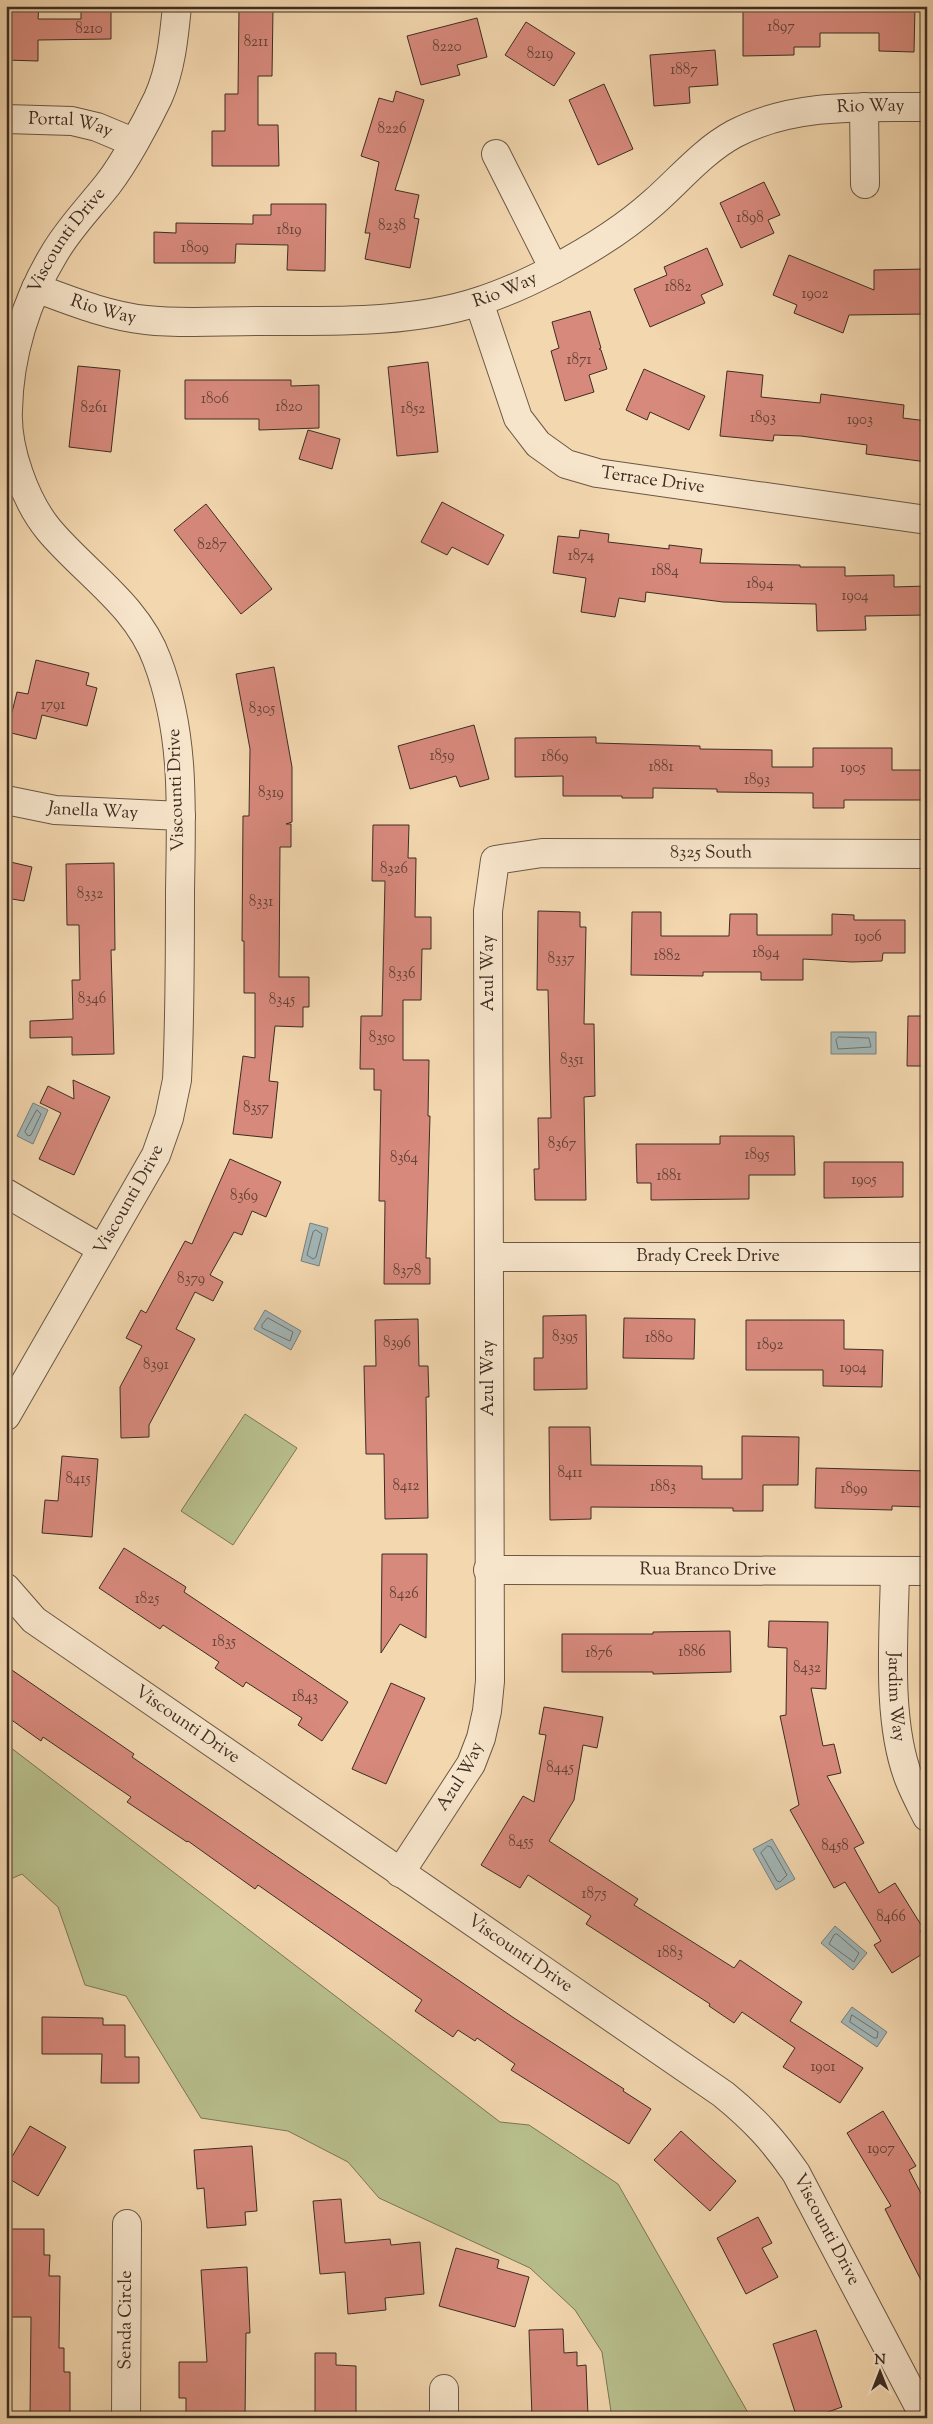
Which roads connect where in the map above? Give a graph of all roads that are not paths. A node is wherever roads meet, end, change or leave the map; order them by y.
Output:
1 (177, 6) edge
2 (864, 107) junction
3 (927, 107) edge
4 (6, 119) edge
5 (133, 142) junction
6 (496, 154) dead end
7 (865, 184) dead end
8 (554, 269) junction
9 (36, 288) junction
10 (479, 302) junction
11 (927, 520) edge
12 (6, 800) edge
13 (181, 816) junction
14 (927, 854) edge
15 (496, 860) joint
16 (6, 1193) edge
17 (102, 1249) junction
18 (489, 1257) junction
19 (927, 1257) edge
20 (6, 1416) edge
21 (488, 1570) junction
22 (895, 1571) junction
23 (927, 1571) edge
24 (6, 1588) edge
25 (927, 1818) edge
26 (400, 1873) junction
27 (127, 2224) dead end
28 (444, 2389) dead end
29 (126, 2418) edge
30 (444, 2418) edge
31 (925, 2418) edge

1 - 5 street, Viscounti Drive
2 - 3 street, Rio Way
2 - 7 street
2 - 8 street, Rio Way
4 - 5 street, Portal Way
5 - 9 street, Viscounti Drive
6 - 8 street
8 - 10 street, Rio Way
9 - 10 street, Rio Way
9 - 13 street, Viscounti Drive
10 - 11 street, Terrace Drive
12 - 13 street, Janella Way
13 - 17 street, Viscounti Drive
14 - 15 street, 8325 South
15 - 18 street, Azul Way
16 - 17 street
17 - 20 street, Viscounti Drive
18 - 19 street, Brady Creek Drive
18 - 21 street, Azul Way
21 - 22 street, Rua Branco Drive
21 - 26 street, Azul Way
22 - 23 street, Rua Branco Drive
22 - 25 street, Jardim Way
24 - 26 street, Viscounti Drive
26 - 31 street, Viscounti Drive
27 - 29 street, Senda Circle
28 - 30 street

